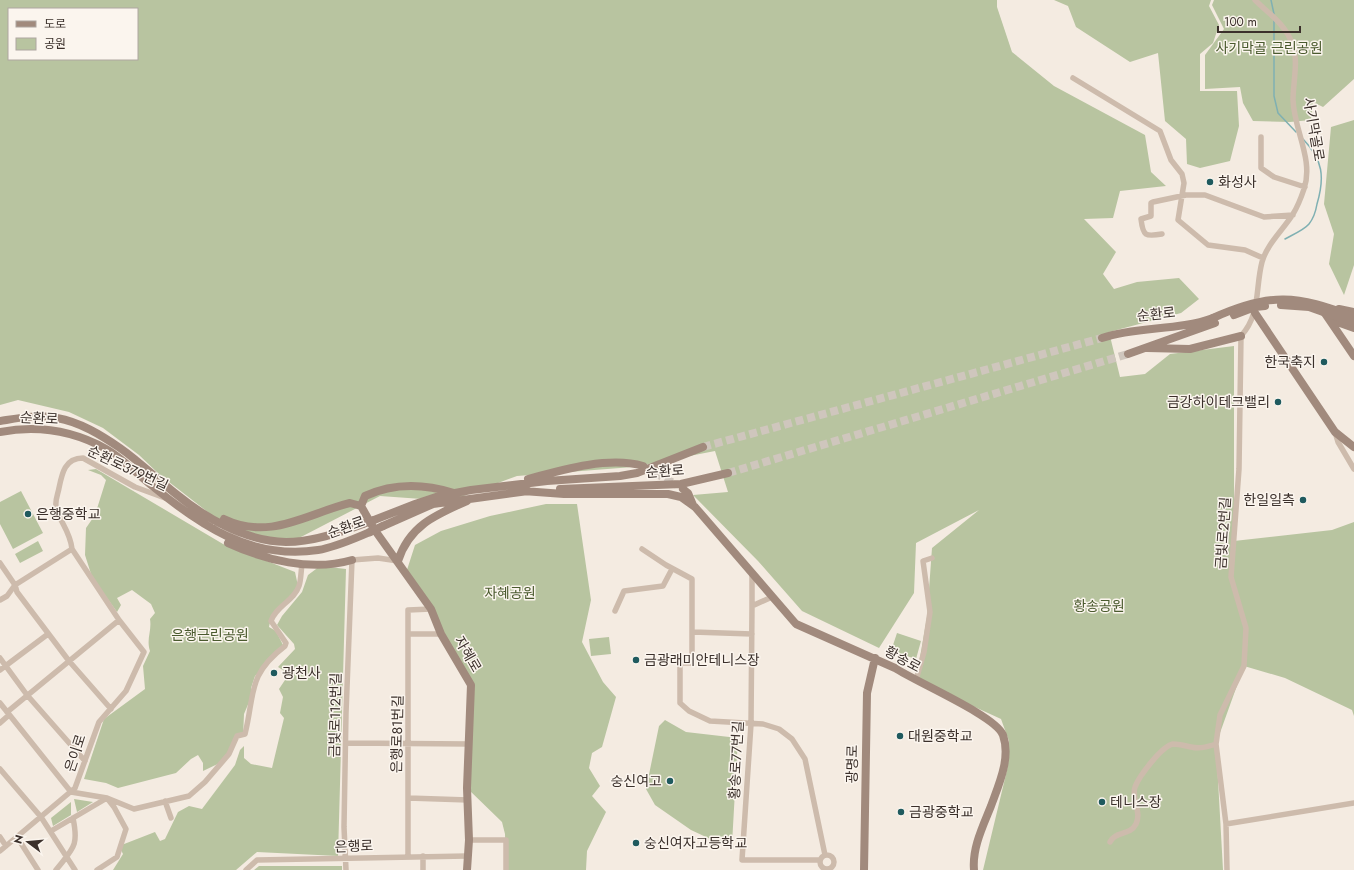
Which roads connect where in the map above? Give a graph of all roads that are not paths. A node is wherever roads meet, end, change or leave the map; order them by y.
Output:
1 (1255, 0) edge
2 (1074, 78) dead end
3 (1262, 137) dead end
4 (1305, 187) junction
5 (1181, 194) junction
6 (1293, 215) junction
7 (1162, 234) dead end
8 (1263, 258) junction
9 (1256, 303) junction
10 (1320, 306) junction
11 (1354, 312) edge
12 (1255, 313) junction
13 (1354, 317) edge
14 (1214, 321) junction
15 (1354, 323) edge
16 (1354, 328) edge
17 (1241, 336) junction
18 (1102, 338) tunnel mouth
19 (1147, 348) junction
20 (1128, 354) tunnel mouth
21 (1354, 356) edge
22 (0, 421) edge
23 (0, 432) edge
24 (1335, 432) junction
25 (703, 447) tunnel mouth
26 (1354, 447) edge
27 (643, 466) tunnel mouth
28 (1354, 469) edge
29 (728, 473) tunnel mouth
30 (507, 485) junction
31 (683, 489) tunnel mouth
32 (523, 491) junction
33 (454, 493) junction
34 (474, 498) junction
35 (169, 500) junction
36 (192, 505) junction
37 (361, 506) junction
38 (695, 507) junction
39 (205, 526) junction
40 (72, 549) junction
41 (642, 549) dead end
42 (932, 558) dead end
43 (352, 560) junction
44 (398, 561) junction
45 (0, 563) edge
46 (302, 564) junction
47 (672, 569) junction
48 (752, 574) junction
49 (15, 585) junction
50 (772, 597) junction
51 (0, 600) edge
52 (752, 606) junction
53 (431, 609) junction
54 (615, 611) dead end
55 (119, 620) junction
56 (693, 632) junction
57 (48, 634) junction
58 (409, 634) junction
59 (441, 634) junction
60 (752, 634) junction
61 (0, 658) edge
62 (875, 658) junction
63 (69, 661) junction
64 (6, 666) junction
65 (0, 670) edge
66 (916, 680) junction
67 (28, 695) junction
68 (0, 703) edge
69 (111, 709) junction
70 (8, 714) junction
71 (0, 723) edge
72 (751, 724) junction
73 (346, 743) junction
74 (409, 744) junction
75 (469, 744) junction
76 (1216, 744) junction
77 (85, 761) junction
78 (0, 769) edge
79 (71, 792) junction
80 (107, 798) junction
81 (408, 798) junction
82 (468, 800) junction
83 (165, 801) junction
84 (1354, 803) edge
85 (41, 817) junction
86 (73, 818) junction
87 (170, 818) dead end
88 (1226, 824) junction
89 (51, 832) junction
90 (0, 837) edge
91 (17, 837) junction
92 (469, 840) junction
93 (1110, 842) dead end
94 (6, 846) junction
95 (0, 851) edge
96 (826, 854) junction
97 (67, 856) junction
98 (423, 856) junction
99 (467, 856) junction
100 (345, 857) junction
101 (408, 857) junction
102 (820, 860) junction
103 (832, 869) edge
104 (38, 870) edge
105 (56, 870) edge
106 (75, 870) edge
107 (96, 870) edge
108 (246, 870) edge
109 (346, 870) edge
110 (423, 870) edge
111 (467, 870) edge
112 (506, 870) edge
113 (864, 870) edge
114 (974, 870) edge
115 (1227, 870) edge

1 - 4 street, 사기막골로
2 - 5 street
3 - 4 street
4 - 6 street, 사기막골로
5 - 6 street
5 - 7 street
5 - 8 street
6 - 8 street, 사기막골로
8 - 9 street, 사기막골로
9 - 10 main road
9 - 12 street, 사기막골로
10 - 11 main road
10 - 16 main road
10 - 21 main road
12 - 17 street
12 - 24 main road
13 - 14 main road, bridge
14 - 15 main road, bridge
14 - 18 main road, 순환로
14 - 19 main road, 순환로
17 - 19 main road
17 - 76 street, 금빛로2번길
19 - 20 main road, 순환로
22 - 36 main road, 순환로
23 - 35 main road, 순환로
24 - 26 main road
24 - 28 street
25 - 30 main road, 순환로
27 - 30 main road
29 - 32 main road, 순환로
30 - 33 main road, 순환로
31 - 38 main road
32 - 34 main road, 순환로
32 - 38 main road
33 - 36 main road, 순환로, bridge
33 - 37 main road
34 - 39 main road, 순환로, bridge
34 - 44 main road
35 - 39 main road, 순환로
35 - 40 street, 순환로379번길
36 - 37 main road
37 - 44 main road, 자혜로
38 - 48 main road, 황송로
39 - 46 main road
40 - 49 street
40 - 55 street
41 - 47 street
42 - 66 street
43 - 44 street
43 - 46 main road
43 - 73 street, 금빛로112번길
44 - 53 main road, 자혜로
45 - 49 street
46 - 83 street
47 - 54 street
47 - 56 street
48 - 50 main road, 황송로
48 - 52 street, 황송로77번길
49 - 51 street
49 - 57 street
50 - 52 street
50 - 62 main road, 황송로
52 - 60 street, 황송로77번길
53 - 58 street, 은행로81번길
53 - 59 main road, 자혜로
55 - 63 street
55 - 69 street, 은이로
56 - 60 street
56 - 72 street
57 - 63 street
57 - 64 street
58 - 59 street
58 - 74 street, 은행로81번길
59 - 75 main road, 자혜로
60 - 72 street, 황송로77번길
61 - 64 street
62 - 66 main road, 황송로
62 - 113 main road, 광명로
63 - 67 street
63 - 69 street
64 - 65 street
64 - 67 street
66 - 114 main road, 황송로
67 - 70 street
67 - 77 street
68 - 70 street
69 - 77 street, 은이로
70 - 71 street
70 - 79 street
72 - 96 street
72 - 102 street, 황송로77번길
73 - 74 street
73 - 100 street, 금빛로112번길
74 - 75 street
74 - 81 street, 은행로81번길
75 - 82 main road, 자혜로
76 - 88 street, 금빛로2번길
76 - 93 street
77 - 79 street, 은이로
78 - 85 street
79 - 80 street
79 - 85 street, 은이로
80 - 83 street
80 - 86 street
80 - 107 street
81 - 82 street
81 - 101 street, 은행로81번길
82 - 92 main road, 자혜로
83 - 87 street
84 - 88 street
85 - 89 street
85 - 91 street, 은이로
86 - 89 street
86 - 97 street
88 - 115 street, 금빛로2번길
89 - 97 street
90 - 94 street
91 - 94 street, 은이로
91 - 104 street
92 - 99 main road, 자혜로
92 - 112 street
94 - 95 street, 은이로
96 - 102 street
96 - 103 street
97 - 105 street
97 - 106 street
98 - 99 street, 은행로
98 - 101 street, 은행로
98 - 110 street
99 - 111 main road, 자혜로
100 - 101 street, 은행로
100 - 108 street, 은행로
100 - 109 street, 금빛로112번길
102 - 103 street

